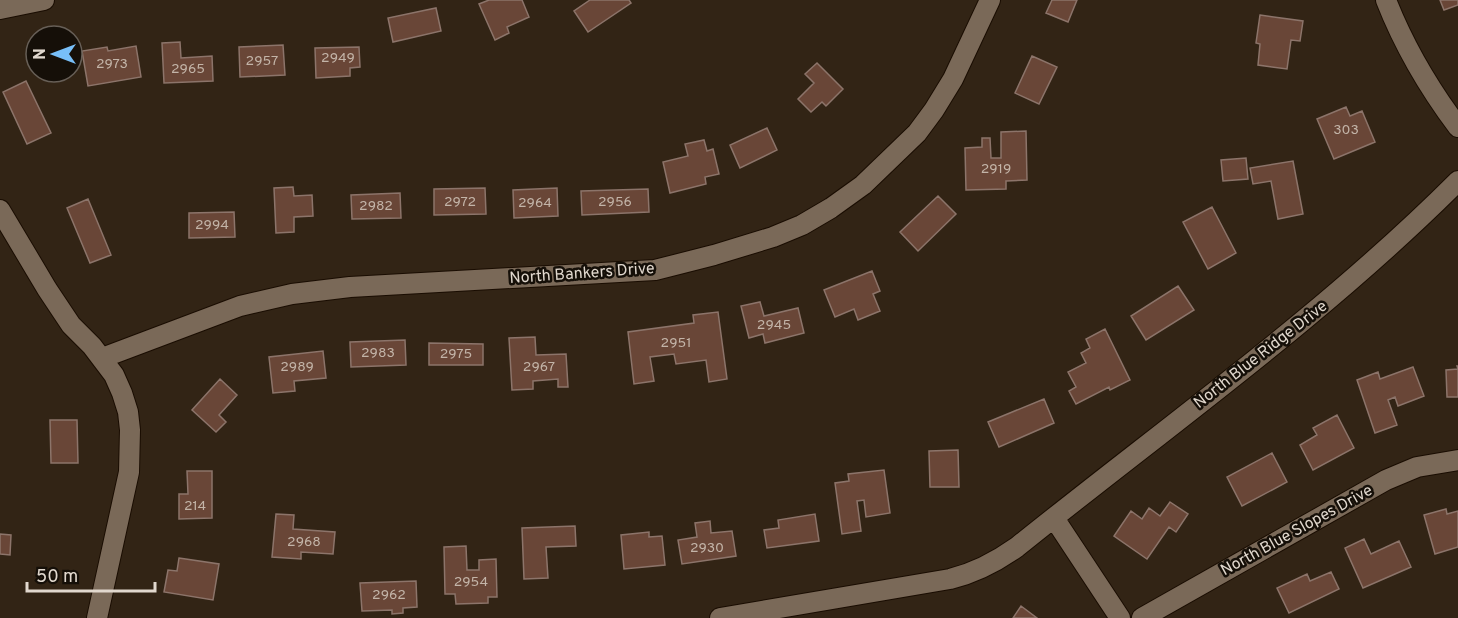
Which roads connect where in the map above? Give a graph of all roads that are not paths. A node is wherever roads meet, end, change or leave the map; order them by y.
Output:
1 (44, 0) edge
2 (990, 0) edge
3 (1386, 0) edge
4 (0, 9) edge
5 (1458, 127) edge
6 (1458, 181) edge
7 (0, 210) edge
8 (102, 358) junction
9 (1458, 460) edge
10 (1054, 518) junction
11 (97, 618) edge
12 (720, 618) edge
13 (1120, 618) edge
14 (1142, 618) edge

1 - 4 street
2 - 8 street, North Bankers Drive
3 - 5 street
6 - 10 street, North Blue Ridge Drive
7 - 8 street
8 - 11 street
9 - 14 street, North Blue Slopes Drive
10 - 12 street, North Blue Ridge Drive
10 - 13 street

